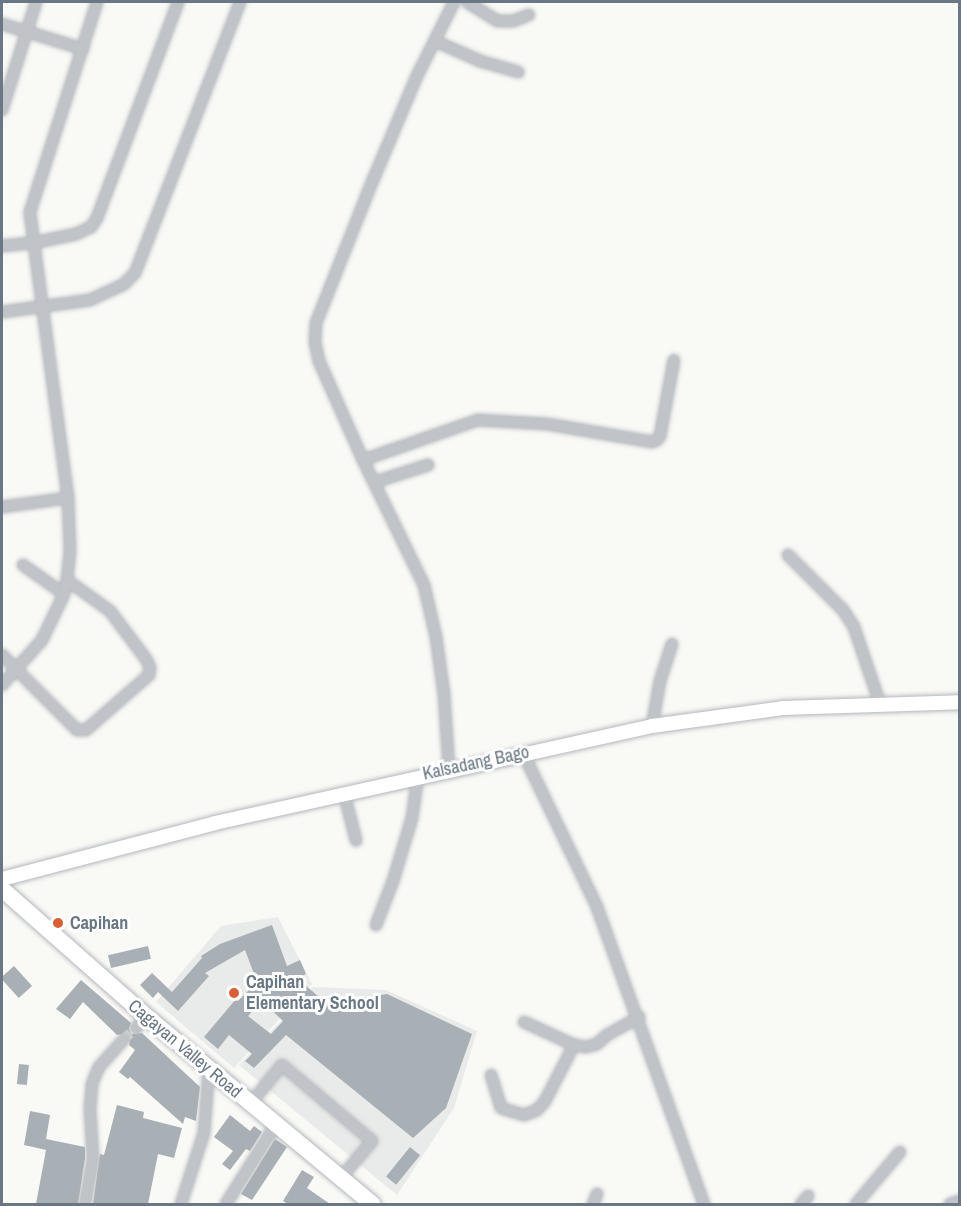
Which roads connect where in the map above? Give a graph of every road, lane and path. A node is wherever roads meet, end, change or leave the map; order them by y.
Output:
1 (36, 2) edge
2 (97, 2) edge
3 (178, 2) edge
4 (240, 2) edge
5 (454, 2) edge
6 (467, 2) edge
7 (529, 15) dead end
8 (2, 24) edge
9 (27, 30) junction
10 (435, 41) junction
11 (82, 49) junction
12 (2, 72) edge
13 (518, 72) dead end
14 (14, 74) junction
15 (2, 110) edge
16 (33, 243) junction
17 (2, 246) edge
18 (44, 308) junction
19 (2, 312) edge
20 (674, 360) dead end
21 (363, 460) junction
22 (428, 465) dead end
23 (375, 482) junction
24 (68, 498) junction
25 (2, 507) edge
26 (788, 555) dead end
27 (23, 565) dead end
28 (67, 580) junction
29 (64, 594) junction
30 (672, 644) dead end
31 (2, 655) edge
32 (16, 670) junction
33 (2, 685) edge
34 (960, 702) edge
35 (880, 704) junction
36 (652, 726) junction
37 (523, 753) junction
38 (448, 769) junction
39 (417, 776) junction
40 (344, 793) junction
41 (356, 840) dead end
42 (2, 879) edge
43 (2, 889) edge
44 (376, 925) dead end
45 (639, 1017) junction
46 (524, 1022) dead end
47 (123, 1040) tunnel mouth
48 (573, 1045) junction
49 (208, 1068) junction
50 (491, 1075) dead end
51 (250, 1103) junction
52 (276, 1124) junction
53 (900, 1152) dead end
54 (341, 1178) junction
55 (960, 1201) edge
56 (85, 1204) edge
57 (181, 1204) edge
58 (226, 1204) edge
59 (372, 1204) edge
60 (704, 1204) edge
61 (856, 1204) edge
62 (950, 1204) edge

1 - 9 street
2 - 11 street
3 - 16 street
4 - 18 street
5 - 10 street
6 - 7 street
8 - 9 street
9 - 11 street
9 - 14 street
10 - 13 street
10 - 21 street
11 - 16 street
12 - 14 street
14 - 15 street
16 - 17 street
16 - 18 street
18 - 19 street
18 - 24 street
20 - 21 street
21 - 23 street
22 - 23 street
23 - 38 street
24 - 25 street
24 - 28 street
26 - 35 street
27 - 29 street
28 - 29 street
28 - 32 street
29 - 32 street
30 - 36 street
31 - 32 street
32 - 33 street
34 - 35 main road, Kalsadang Bago
35 - 36 main road, Kalsadang Bago
36 - 37 main road, Kalsadang Bago
37 - 38 main road, Kalsadang Bago
37 - 45 street
38 - 39 main road, Kalsadang Bago
39 - 40 main road, Kalsadang Bago
39 - 44 street
40 - 41 street
40 - 42 main road, Kalsadang Bago
43 - 49 highway, Cagayan Valley Road
45 - 48 street
45 - 60 street
46 - 48 street
47 - 56 street
48 - 50 street
49 - 51 highway, Cagayan Valley Road
49 - 57 street
51 - 52 highway, Cagayan Valley Road
51 - 54 street
52 - 54 highway, Cagayan Valley Road
52 - 58 street
53 - 61 street
54 - 59 highway, Cagayan Valley Road
55 - 62 street

